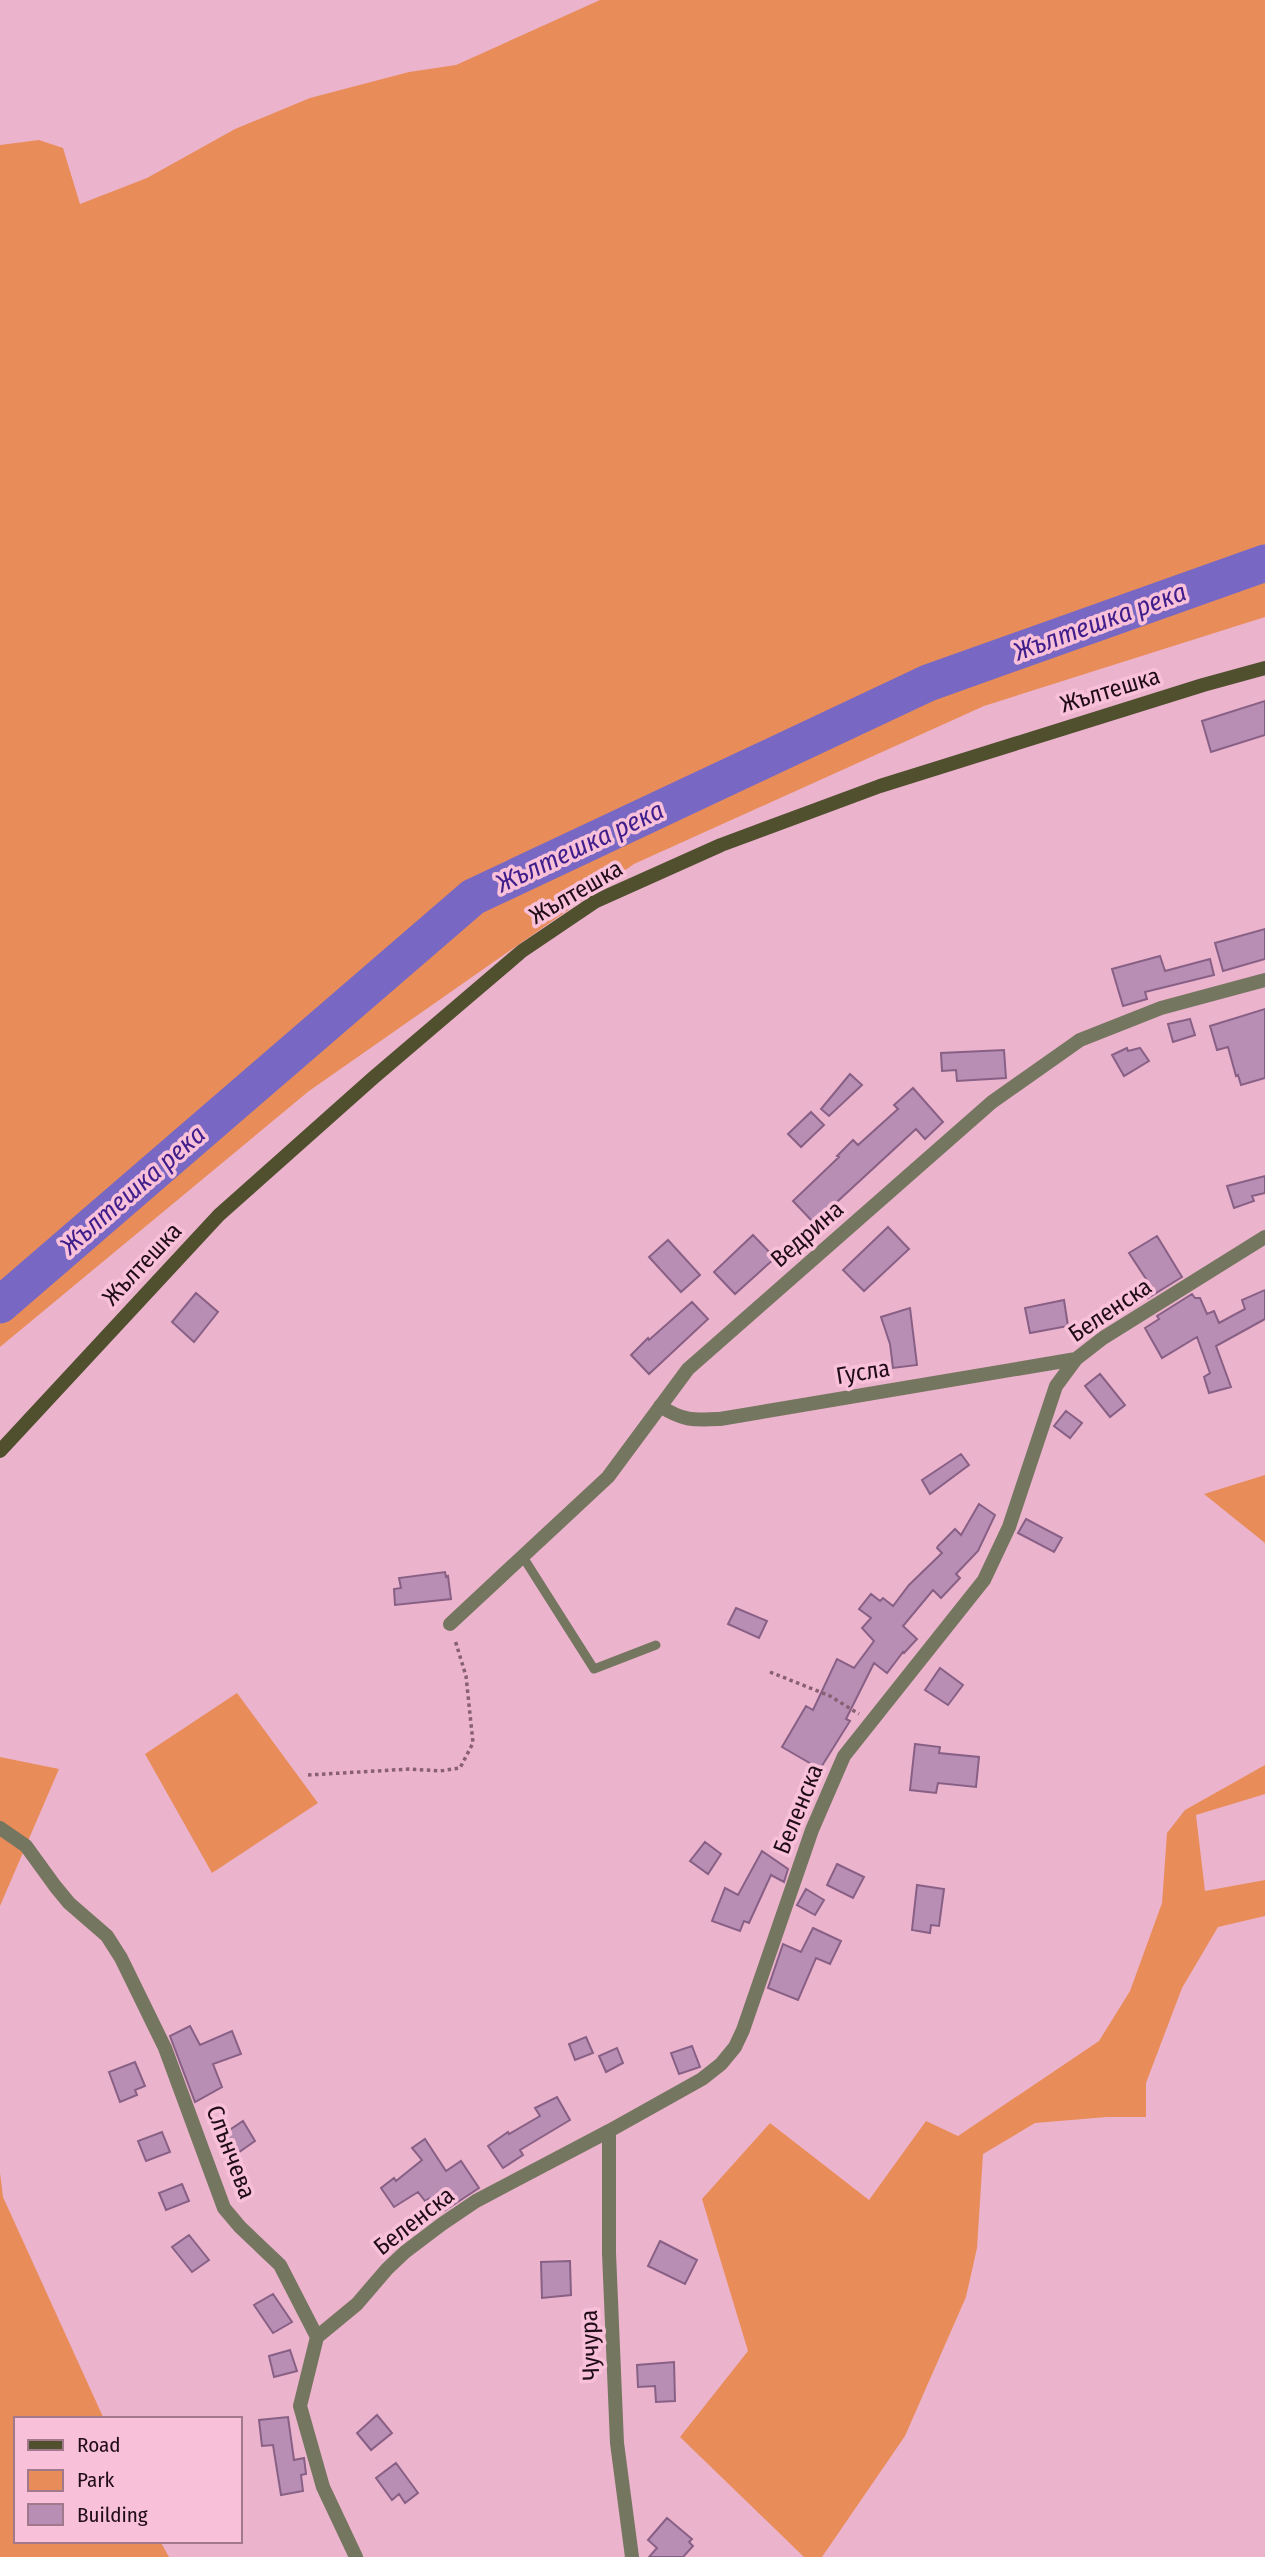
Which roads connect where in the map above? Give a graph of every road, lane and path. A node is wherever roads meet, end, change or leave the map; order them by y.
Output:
1 (1265, 668) edge
2 (1265, 981) edge
3 (1265, 1237) edge
4 (1076, 1359) junction
5 (660, 1406) junction
6 (0, 1451) edge
7 (523, 1557) junction
8 (450, 1625) joint
9 (656, 1645) dead end
10 (770, 1672) dead end
11 (873, 1722) junction
12 (308, 1775) dead end
13 (0, 1828) edge
14 (609, 2131) junction
15 (317, 2337) junction
16 (356, 2557) edge
17 (632, 2557) edge

1 - 6 main road, Жълтешка
2 - 5 street, Ведрина
3 - 4 street, Беленска
4 - 5 street, Гусла
4 - 11 street, Беленска
5 - 7 street, Ведрина
7 - 8 street, Ведрина
7 - 9 lane
8 - 12 path
10 - 11 path
11 - 14 street, Беленска
13 - 15 street, Слънчева
14 - 15 street, Беленска
14 - 17 street, Чучура
15 - 16 street

